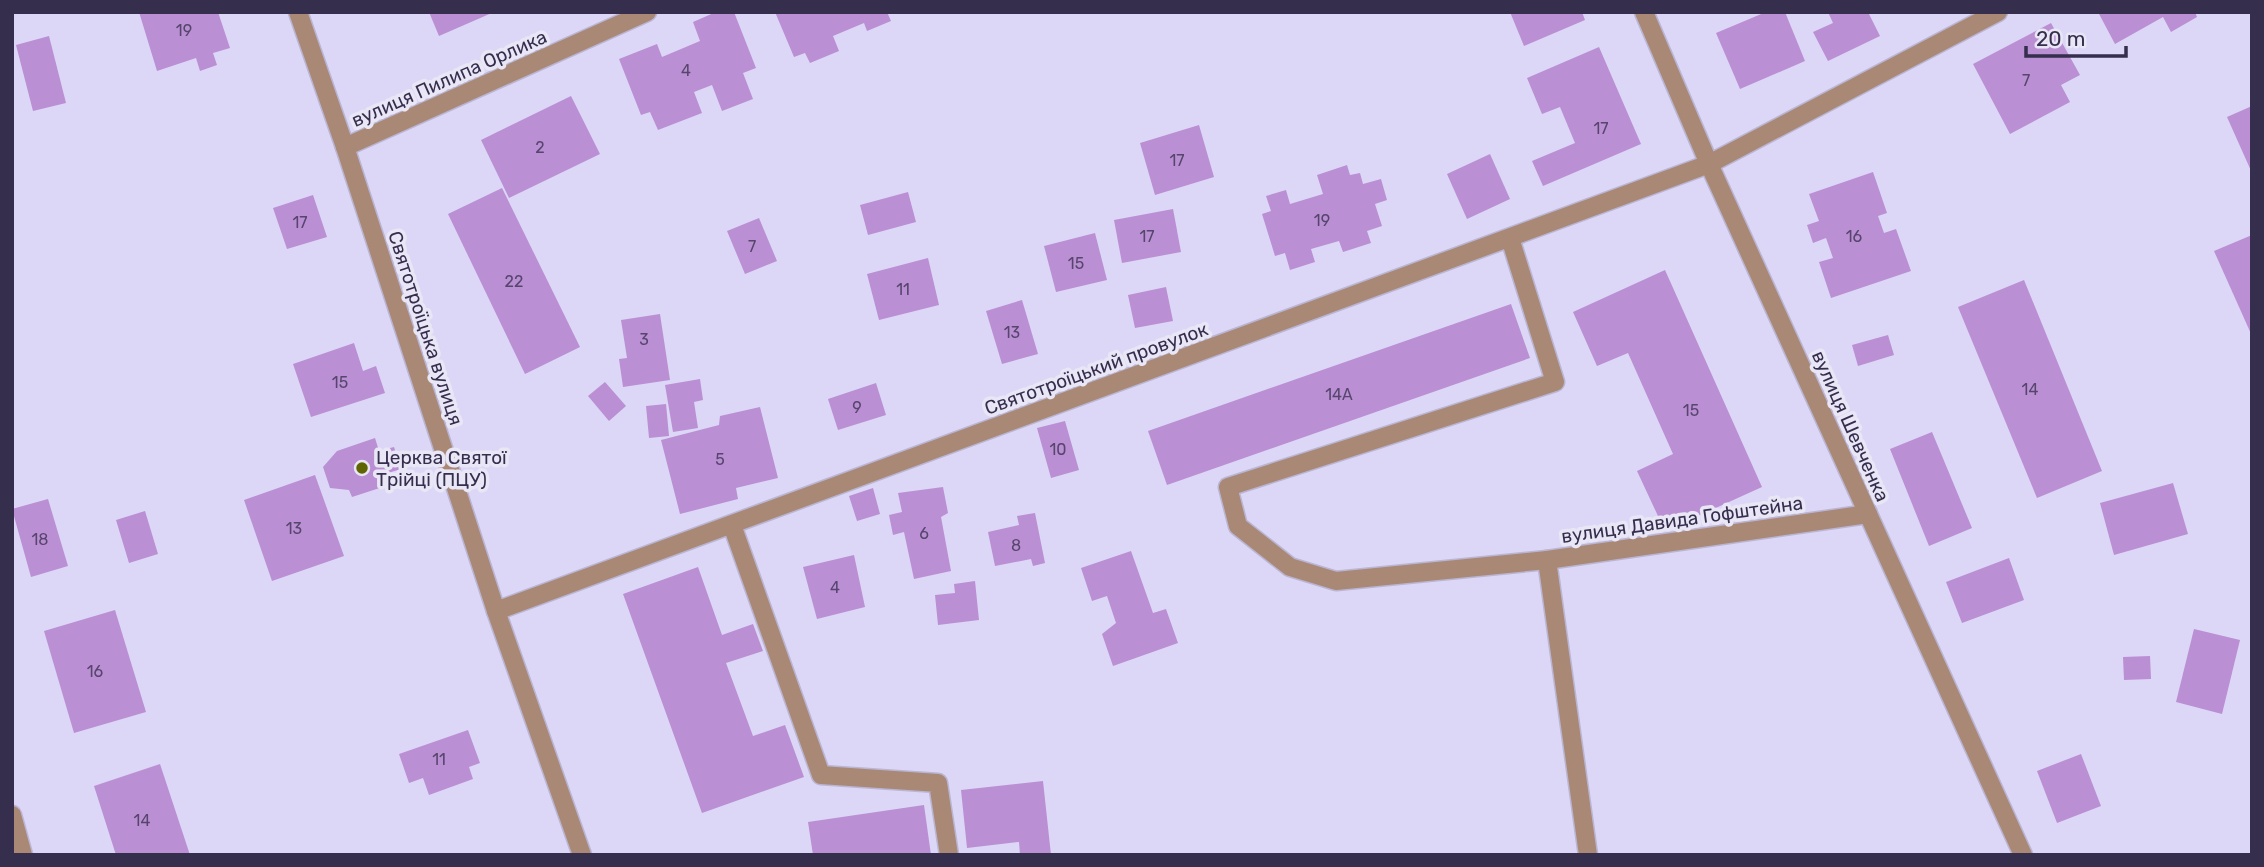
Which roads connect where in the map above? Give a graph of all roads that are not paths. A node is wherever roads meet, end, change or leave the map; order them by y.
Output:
1 (298, 12) edge
2 (647, 12) edge
3 (1644, 12) edge
4 (1998, 12) edge
5 (345, 147) junction
6 (1709, 164) junction
7 (1510, 238) junction
8 (1868, 513) junction
9 (732, 525) junction
10 (1547, 560) junction
11 (496, 611) junction
12 (12, 815) edge
13 (23, 855) edge
14 (582, 855) edge
15 (949, 855) edge
16 (1588, 855) edge
17 (2023, 855) edge

1 - 5 street, Святотроїцька вулиця
2 - 5 street, вулиця Пилипа Орлика
3 - 6 street, вулиця Шевченка
4 - 6 street, Святотроїцький провулок
5 - 11 street, Святотроїцька вулиця
6 - 7 street, Святотроїцький провулок
6 - 8 street, вулиця Шевченка
7 - 9 street, Святотроїцький провулок
7 - 10 street
8 - 10 street, вулиця Давида Гофштейна
8 - 17 street, вулиця Шевченка
9 - 11 street, Святотроїцький провулок
9 - 15 street
10 - 16 street, вулиця Давида Гофштейна
11 - 14 street, Святотроїцька вулиця
12 - 13 street

